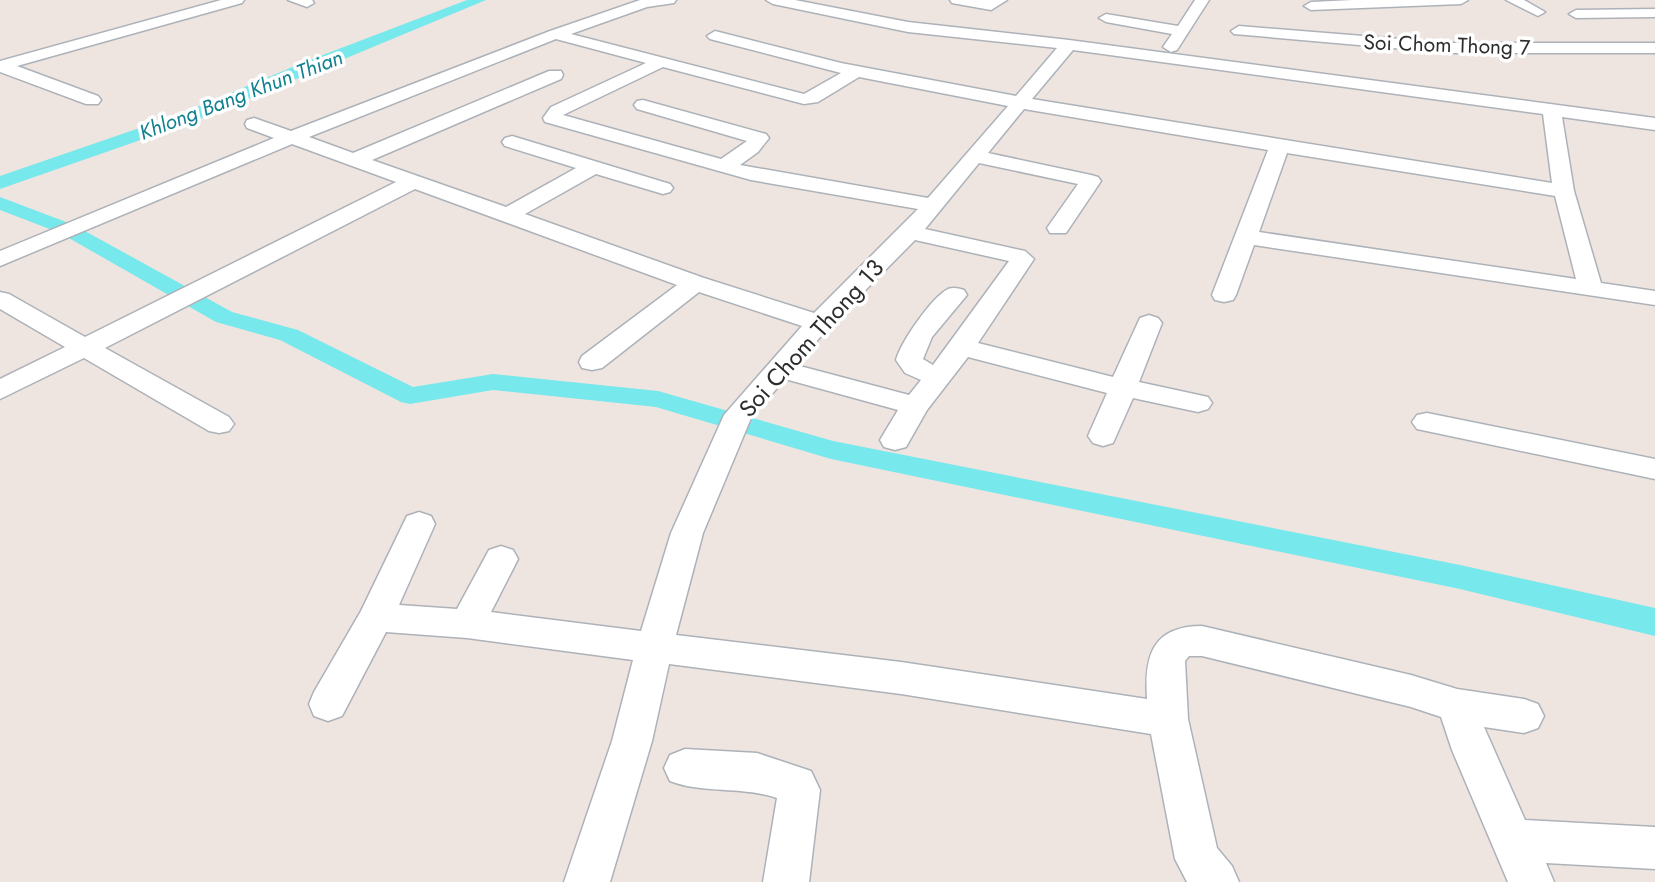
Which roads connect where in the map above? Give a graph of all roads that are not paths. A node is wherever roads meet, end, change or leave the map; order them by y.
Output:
1 (237, 0) edge
2 (669, 0) edge
3 (773, 0) edge
4 (957, 0) edge
5 (1000, 0) edge
6 (1202, 0) edge
7 (1461, 0) edge
8 (1513, 0) edge
9 (1311, 6) dead end
10 (1538, 12) dead end
11 (1655, 13) edge
12 (1576, 14) dead end
13 (1106, 18) dead end
14 (1182, 31) junction
15 (1239, 31) dead end
16 (555, 34) junction
17 (985, 35) junction
18 (715, 36) dead end
19 (1004, 37) junction
20 (1069, 46) junction
21 (1655, 48) edge
22 (964, 52) dead end
23 (989, 55) dead end
24 (1164, 58) junction
25 (661, 62) junction
26 (0, 66) edge
27 (857, 71) junction
28 (555, 75) dead end
29 (92, 100) dead end
30 (1020, 102) junction
31 (1552, 111) junction
32 (641, 114) dead end
33 (254, 124) dead end
34 (1655, 124) edge
35 (341, 133) dead end
36 (292, 137) junction
37 (512, 142) dead end
38 (1279, 147) junction
39 (378, 150) junction
40 (975, 156) junction
41 (354, 160) junction
42 (724, 166) junction
43 (593, 167) junction
44 (415, 181) junction
45 (663, 188) dead end
46 (1564, 191) junction
47 (932, 205) junction
48 (508, 215) junction
49 (1058, 228) dead end
50 (910, 232) junction
51 (1245, 237) junction
52 (0, 259) edge
53 (695, 283) junction
54 (1590, 288) junction
55 (955, 295) dead end
56 (1224, 295) dead end
57 (1655, 298) edge
58 (0, 299) edge
59 (819, 323) junction
60 (1149, 323) dead end
61 (85, 347) junction
62 (962, 347) junction
63 (592, 362) dead end
64 (779, 369) junction
65 (938, 377) junction
66 (1121, 388) junction
67 (0, 390) edge
68 (1198, 403) dead end
69 (915, 405) junction
70 (1427, 422) dead end
71 (219, 424) dead end
72 (1103, 436) dead end
73 (895, 440) dead end
74 (1655, 469) edge
75 (419, 524) dead end
76 (501, 559) dead end
77 (376, 617) junction
78 (467, 624) junction
79 (654, 648) junction
80 (328, 704) dead end
81 (1457, 706) junction
82 (1524, 716) dead end
83 (1168, 719) junction
84 (685, 768) dead end
85 (1512, 840) junction
86 (1655, 848) edge
87 (587, 882) edge
88 (786, 882) edge
89 (1216, 882) edge
90 (1531, 882) edge

1 - 26 street
2 - 16 street
3 - 17 street
4 - 5 street
6 - 14 street
7 - 9 street
8 - 10 street
11 - 12 street
13 - 14 street
14 - 24 street
15 - 21 street, Soi Chom Thong 7
16 - 25 street
16 - 36 street
17 - 19 street
17 - 22 street
18 - 27 street
19 - 20 street
19 - 23 street
20 - 24 street
20 - 30 street, Soi Chom Thong 13
24 - 31 street
25 - 27 street
25 - 42 street
26 - 29 street
27 - 30 street
28 - 39 street
30 - 38 street
30 - 40 street, Soi Chom Thong 13
31 - 34 street
31 - 46 street
32 - 42 street
33 - 36 street
35 - 39 street
36 - 41 street
36 - 52 street
37 - 43 street
38 - 46 street
38 - 51 street
39 - 41 street
40 - 47 street, Soi Chom Thong 13
40 - 49 street
41 - 44 street
42 - 47 street
43 - 45 street
43 - 48 street
44 - 48 street
44 - 61 street
46 - 54 street
47 - 50 street, Soi Chom Thong 13
48 - 53 street
50 - 59 street, Soi Chom Thong 13
50 - 62 street
51 - 54 street
51 - 56 street
53 - 59 street
53 - 63 street
54 - 57 street
55 - 65 street
58 - 61 street
59 - 64 street, Soi Chom Thong 13
60 - 66 street
61 - 67 street
61 - 71 street
62 - 65 street
62 - 66 street
64 - 69 street
64 - 79 street, Soi Chom Thong 13
65 - 69 street
66 - 68 street
66 - 72 street
69 - 73 street
70 - 74 street
75 - 77 street
76 - 78 street
77 - 78 street
77 - 80 street
78 - 79 street
79 - 83 street
79 - 87 street, Soi Chom Thong 13
81 - 82 street
81 - 83 street
81 - 85 street
83 - 89 street
84 - 88 street
85 - 86 street
85 - 90 street

